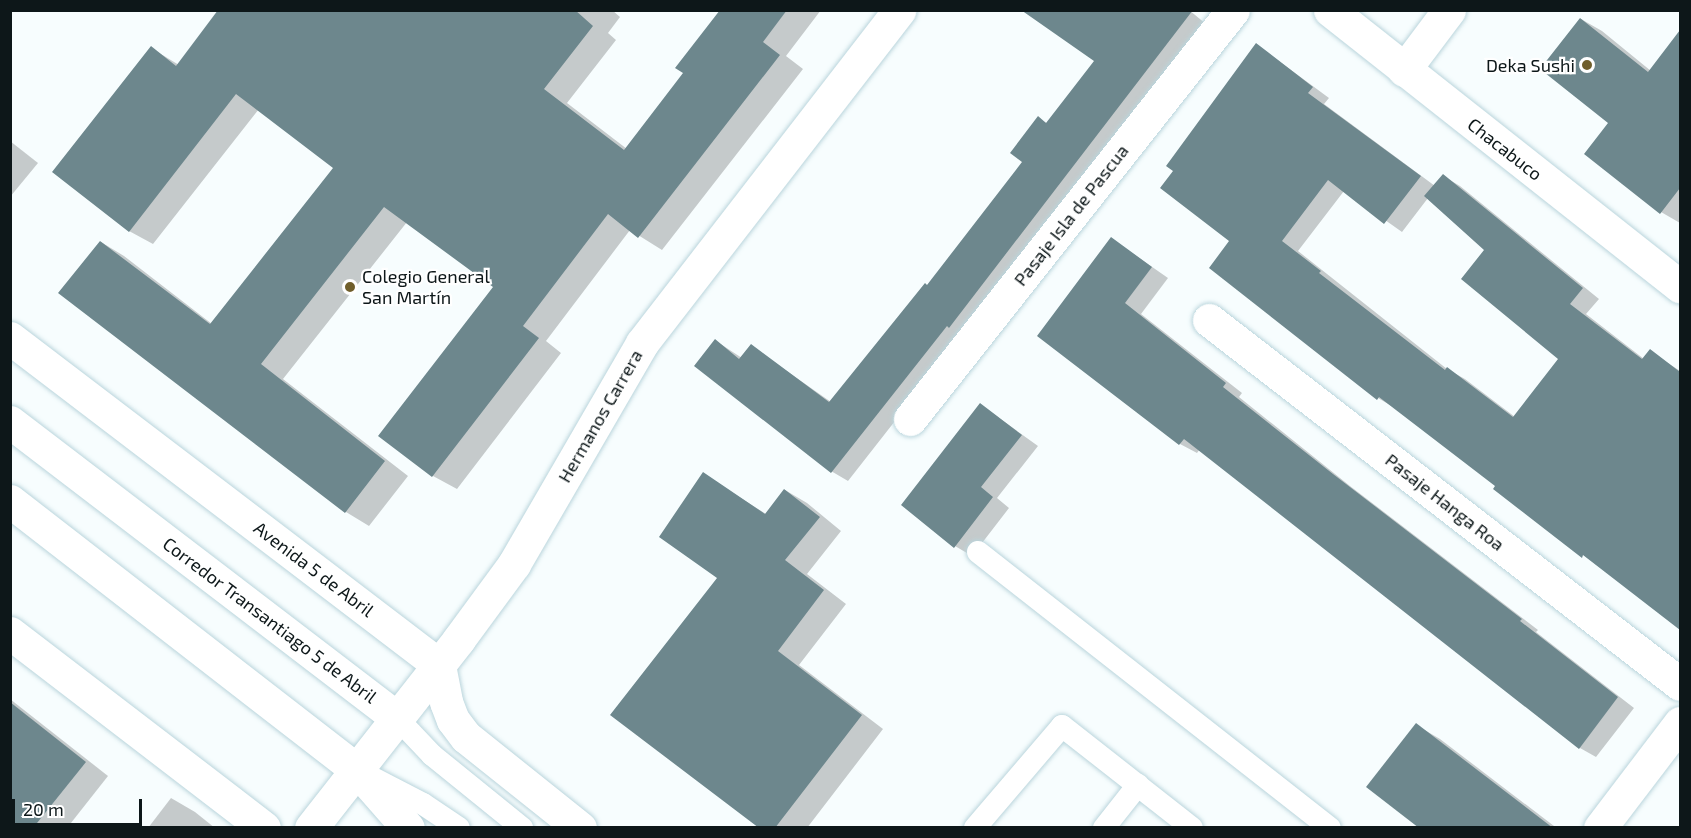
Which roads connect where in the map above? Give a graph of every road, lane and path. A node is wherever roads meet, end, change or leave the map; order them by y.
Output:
1 (899, 10) edge
2 (1233, 10) edge
3 (1330, 10) edge
4 (1449, 10) edge
5 (1404, 70) junction
6 (1680, 286) edge
7 (1209, 320) dead end
8 (10, 338) edge
9 (910, 419) dead end
10 (10, 422) edge
11 (10, 501) edge
12 (978, 552) dead end
13 (10, 633) edge
14 (440, 664) junction
15 (1680, 684) edge
16 (397, 718) junction
17 (1680, 723) edge
18 (357, 770) junction
19 (1138, 785) junction
20 (264, 828) edge
21 (311, 828) edge
22 (408, 828) edge
23 (459, 828) edge
24 (522, 828) edge
25 (580, 828) edge
26 (975, 828) edge
27 (1104, 828) edge
28 (1192, 828) edge
29 (1330, 828) edge
30 (1600, 828) edge

1 - 14 street, Hermanos Carrera
2 - 9 street, Pasaje Isla de Pascua
3 - 5 street, Chacabuco
4 - 5 street
5 - 6 street, Chacabuco
7 - 15 street, Pasaje Hanga Roa
8 - 14 street, Avenida 5 de Abril
10 - 16 street, Corredor Transantiago 5 de Abril
11 - 18 street
12 - 29 lane
13 - 20 street
14 - 16 street, Hermanos Carrera
14 - 25 street
16 - 18 street, Hermanos Carrera
16 - 24 lane, Corredor Transantiago 5 de Abril
17 - 30 street
18 - 21 street, Hermanos Carrera
18 - 22 street
18 - 23 lane
19 - 26 lane
19 - 27 lane
19 - 28 lane

